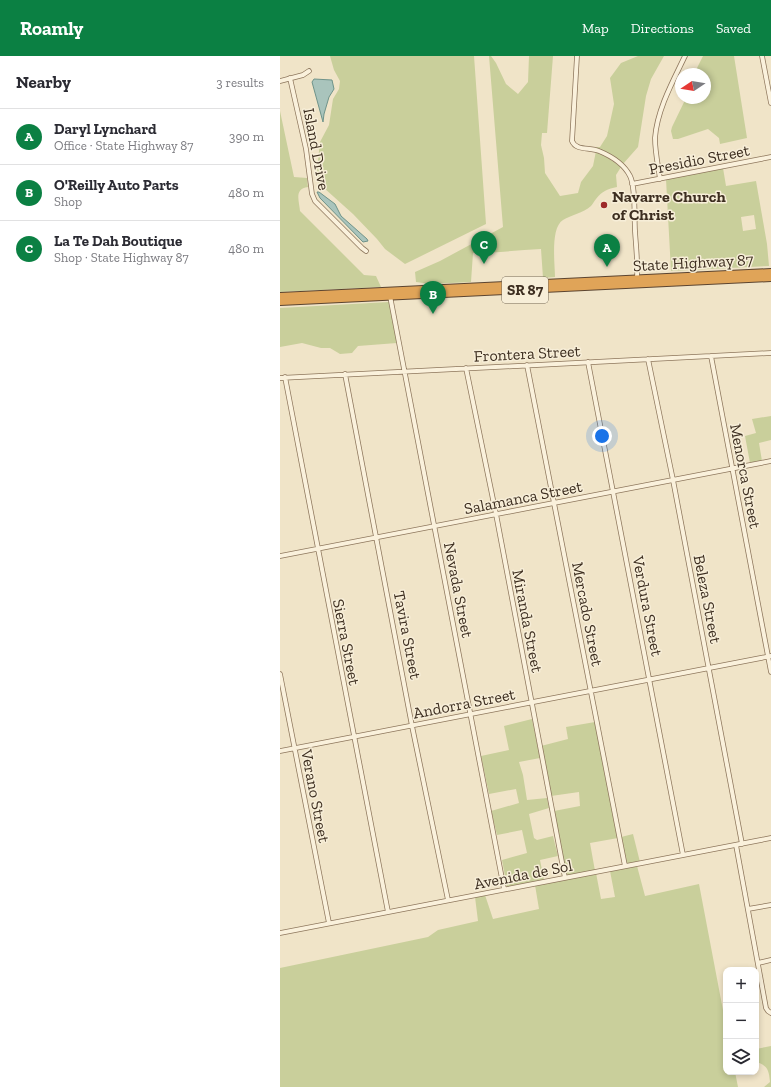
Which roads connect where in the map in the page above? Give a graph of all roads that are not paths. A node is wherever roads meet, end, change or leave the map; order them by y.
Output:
1 (577, 56) edge
2 (685, 56) edge
3 (762, 56) edge
4 (309, 71) dead end
5 (290, 78) junction
6 (280, 81) edge
7 (771, 103) edge
8 (771, 157) edge
9 (660, 179) junction
10 (632, 184) junction
11 (366, 251) dead end
12 (771, 272) edge
13 (637, 278) junction
14 (771, 278) edge
15 (700, 281) junction
16 (583, 284) junction
17 (452, 287) junction
18 (314, 294) junction
19 (280, 296) edge
20 (390, 296) junction
21 (280, 302) edge
22 (771, 354) edge
23 (711, 356) junction
24 (648, 359) junction
25 (588, 362) junction
26 (527, 365) junction
27 (466, 368) junction
28 (404, 371) junction
29 (345, 374) junction
30 (282, 378) edge
31 (771, 461) edge
32 (732, 468) junction
33 (673, 480) junction
34 (614, 491) junction
35 (554, 502) junction
36 (496, 514) junction
37 (434, 526) junction
38 (377, 536) junction
39 (317, 549) junction
40 (280, 556) edge
41 (770, 657) edge
42 (708, 668) junction
43 (771, 672) edge
44 (280, 674) edge
45 (650, 680) junction
46 (591, 691) junction
47 (531, 702) junction
48 (471, 714) junction
49 (412, 726) junction
50 (353, 737) junction
51 (294, 748) junction
52 (280, 751) edge
53 (771, 838) edge
54 (742, 844) junction
55 (736, 845) junction
56 (683, 855) junction
57 (626, 866) junction
58 (565, 878) junction
59 (504, 889) junction
60 (448, 900) junction
61 (771, 905) edge
62 (748, 910) junction
63 (388, 912) junction
64 (329, 923) junction
65 (280, 933) edge
66 (771, 960) edge
67 (758, 963) junction
68 (770, 1013) edge

1 - 10 street
2 - 9 street
3 - 7 street
4 - 5 street
5 - 6 street
5 - 11 street, Island Drive
8 - 9 street, Presidio Street
9 - 10 street, Presidio Street
10 - 13 street
12 - 13 highway, State Highway 87 / SR 87
13 - 15 street
13 - 16 highway, State Highway 87 / SR 87
14 - 15 highway, SR 87
15 - 16 highway, SR 87
16 - 17 highway, State Highway 87 / SR 87
16 - 20 highway, SR 87
17 - 18 highway, State Highway 87 / SR 87
17 - 20 street
18 - 19 highway, State Highway 87 / SR 87
18 - 20 street
20 - 21 highway, SR 87
20 - 28 street, Nevada Street
22 - 23 street, Frontera Street
23 - 24 street, Frontera Street
23 - 32 street, Menorca Street
24 - 25 street, Frontera Street
24 - 33 street, Beleza Street
25 - 26 street, Frontera Street
25 - 34 street, Verdura Street
26 - 27 street, Frontera Street
26 - 35 street, Mercado Street
27 - 28 street, Frontera Street
27 - 36 street, Miranda Street
28 - 29 street, Frontera Street
28 - 37 street, Nevada Street
29 - 30 street, Frontera Street
29 - 38 street, Tavira Street
30 - 39 street, Sierra Street
31 - 32 street, Salamanca Street
32 - 33 street, Salamanca Street
32 - 41 street, Menorca Street
33 - 34 street, Salamanca Street
33 - 42 street, Beleza Street
34 - 35 street, Salamanca Street
34 - 45 street, Verdura Street
35 - 36 street, Salamanca Street
35 - 46 street, Mercado Street
36 - 37 street, Salamanca Street
36 - 47 street, Miranda Street
37 - 38 street, Salamanca Street
37 - 48 street, Nevada Street
38 - 39 street, Salamanca Street
38 - 49 street, Tavira Street
39 - 40 street, Salamanca Street
39 - 50 street, Sierra Street
41 - 42 street, Andorra Street
41 - 43 street, Menorca Street
42 - 45 street, Andorra Street
42 - 54 street, Beleza Street
44 - 51 street, Verano Street
45 - 46 street, Andorra Street
45 - 56 street, Verdura Street
46 - 47 street, Andorra Street
46 - 57 street, Mercado Street
47 - 48 street, Andorra Street
47 - 58 street, Miranda Street
48 - 49 street, Andorra Street
48 - 59 street, Nevada Street
49 - 50 street, Andorra Street
49 - 60 street, Tavira Street
50 - 51 street, Andorra Street
50 - 63 street, Sierra Street
51 - 52 street, Andorra Street
51 - 64 street, Verano Street
53 - 54 street, Avenida de Sol
54 - 55 street, Avenida de Sol
55 - 56 street, Avenida de Sol
55 - 62 street
56 - 57 street, Avenida de Sol
57 - 58 street, Avenida de Sol
58 - 59 street, Avenida de Sol
59 - 60 street, Avenida de Sol
60 - 63 street, Avenida de Sol
61 - 62 street
62 - 67 street
63 - 64 street, Avenida de Sol
64 - 65 street, Avenida de Sol
66 - 67 street
67 - 68 street

